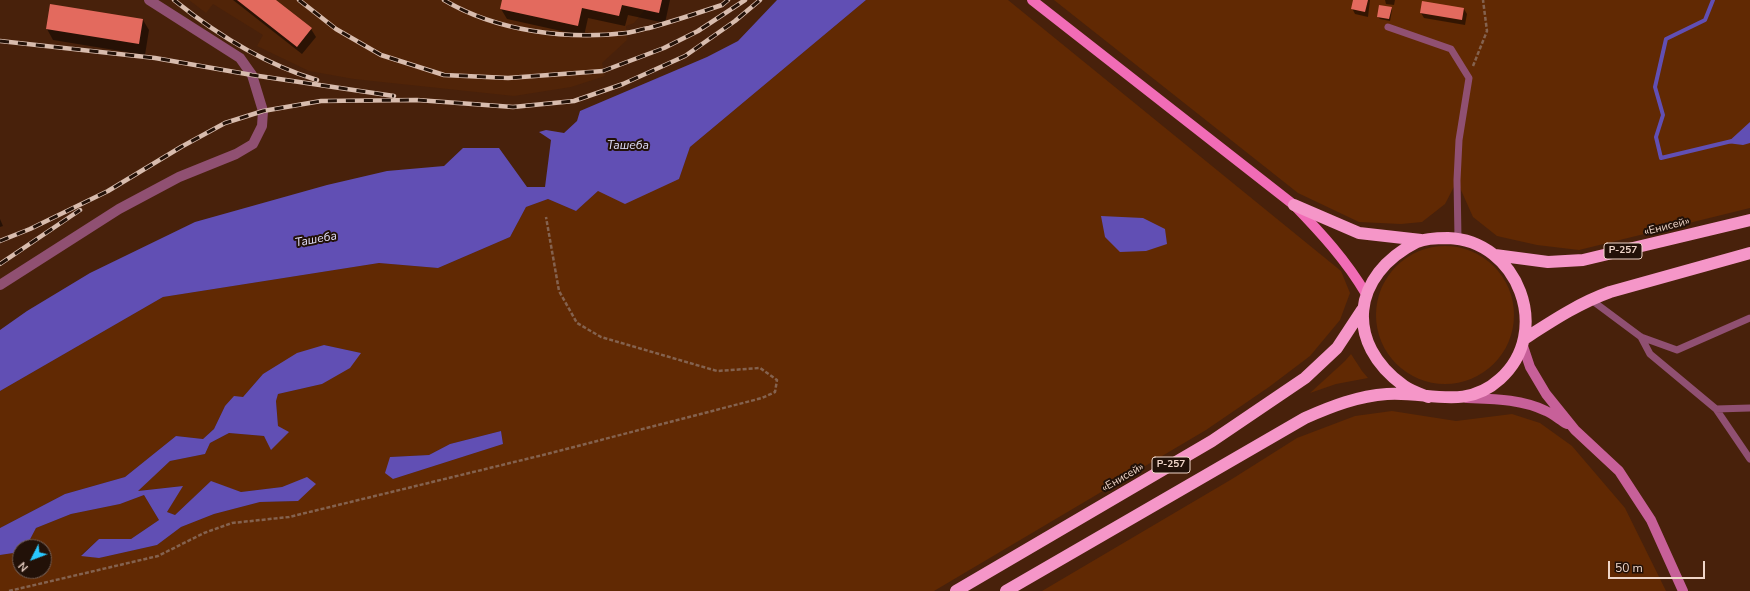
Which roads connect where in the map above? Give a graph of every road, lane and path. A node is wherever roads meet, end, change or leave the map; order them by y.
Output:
1 (149, 0) edge
2 (1032, 0) edge
3 (1483, 0) edge
4 (1388, 27) dead end
5 (1469, 78) junction
6 (1294, 206) junction
7 (546, 217) dead end
8 (1750, 220) edge
9 (1458, 238) junction
10 (1422, 240) junction
11 (1750, 253) edge
12 (1494, 255) junction
13 (0, 285) edge
14 (1366, 294) junction
15 (1590, 299) junction
16 (1362, 310) junction
17 (1750, 318) edge
18 (1641, 337) junction
19 (1524, 343) junction
20 (1428, 397) junction
21 (1464, 398) junction
22 (1750, 408) edge
23 (1716, 409) junction
24 (1575, 430) junction
25 (1750, 459) edge
26 (9, 591) edge
27 (956, 591) edge
28 (1006, 591) edge
29 (1683, 591) edge

1 - 13 street
2 - 6 main road
3 - 5 path
4 - 5 lane
5 - 9 lane
6 - 10 highway
6 - 14 main road
7 - 26 path
8 - 12 highway, «Енисей» / Р-257
9 - 10 highway, «Енисей» / Р-257
9 - 12 highway, «Енисей» / Р-257
10 - 14 highway, «Енисей» / Р-257
11 - 15 highway
12 - 19 highway, «Енисей» / Р-257
14 - 16 highway, «Енисей» / Р-257
15 - 18 lane
15 - 19 highway
16 - 20 highway, «Енисей» / Р-257
16 - 27 highway, «Енисей» / Р-257
17 - 18 lane
18 - 23 lane
19 - 21 highway, «Енисей» / Р-257
19 - 24 street
20 - 21 highway, «Енисей» / Р-257
20 - 28 highway, «Енисей» / Р-257
21 - 24 street
22 - 23 lane
23 - 25 lane
24 - 29 street

